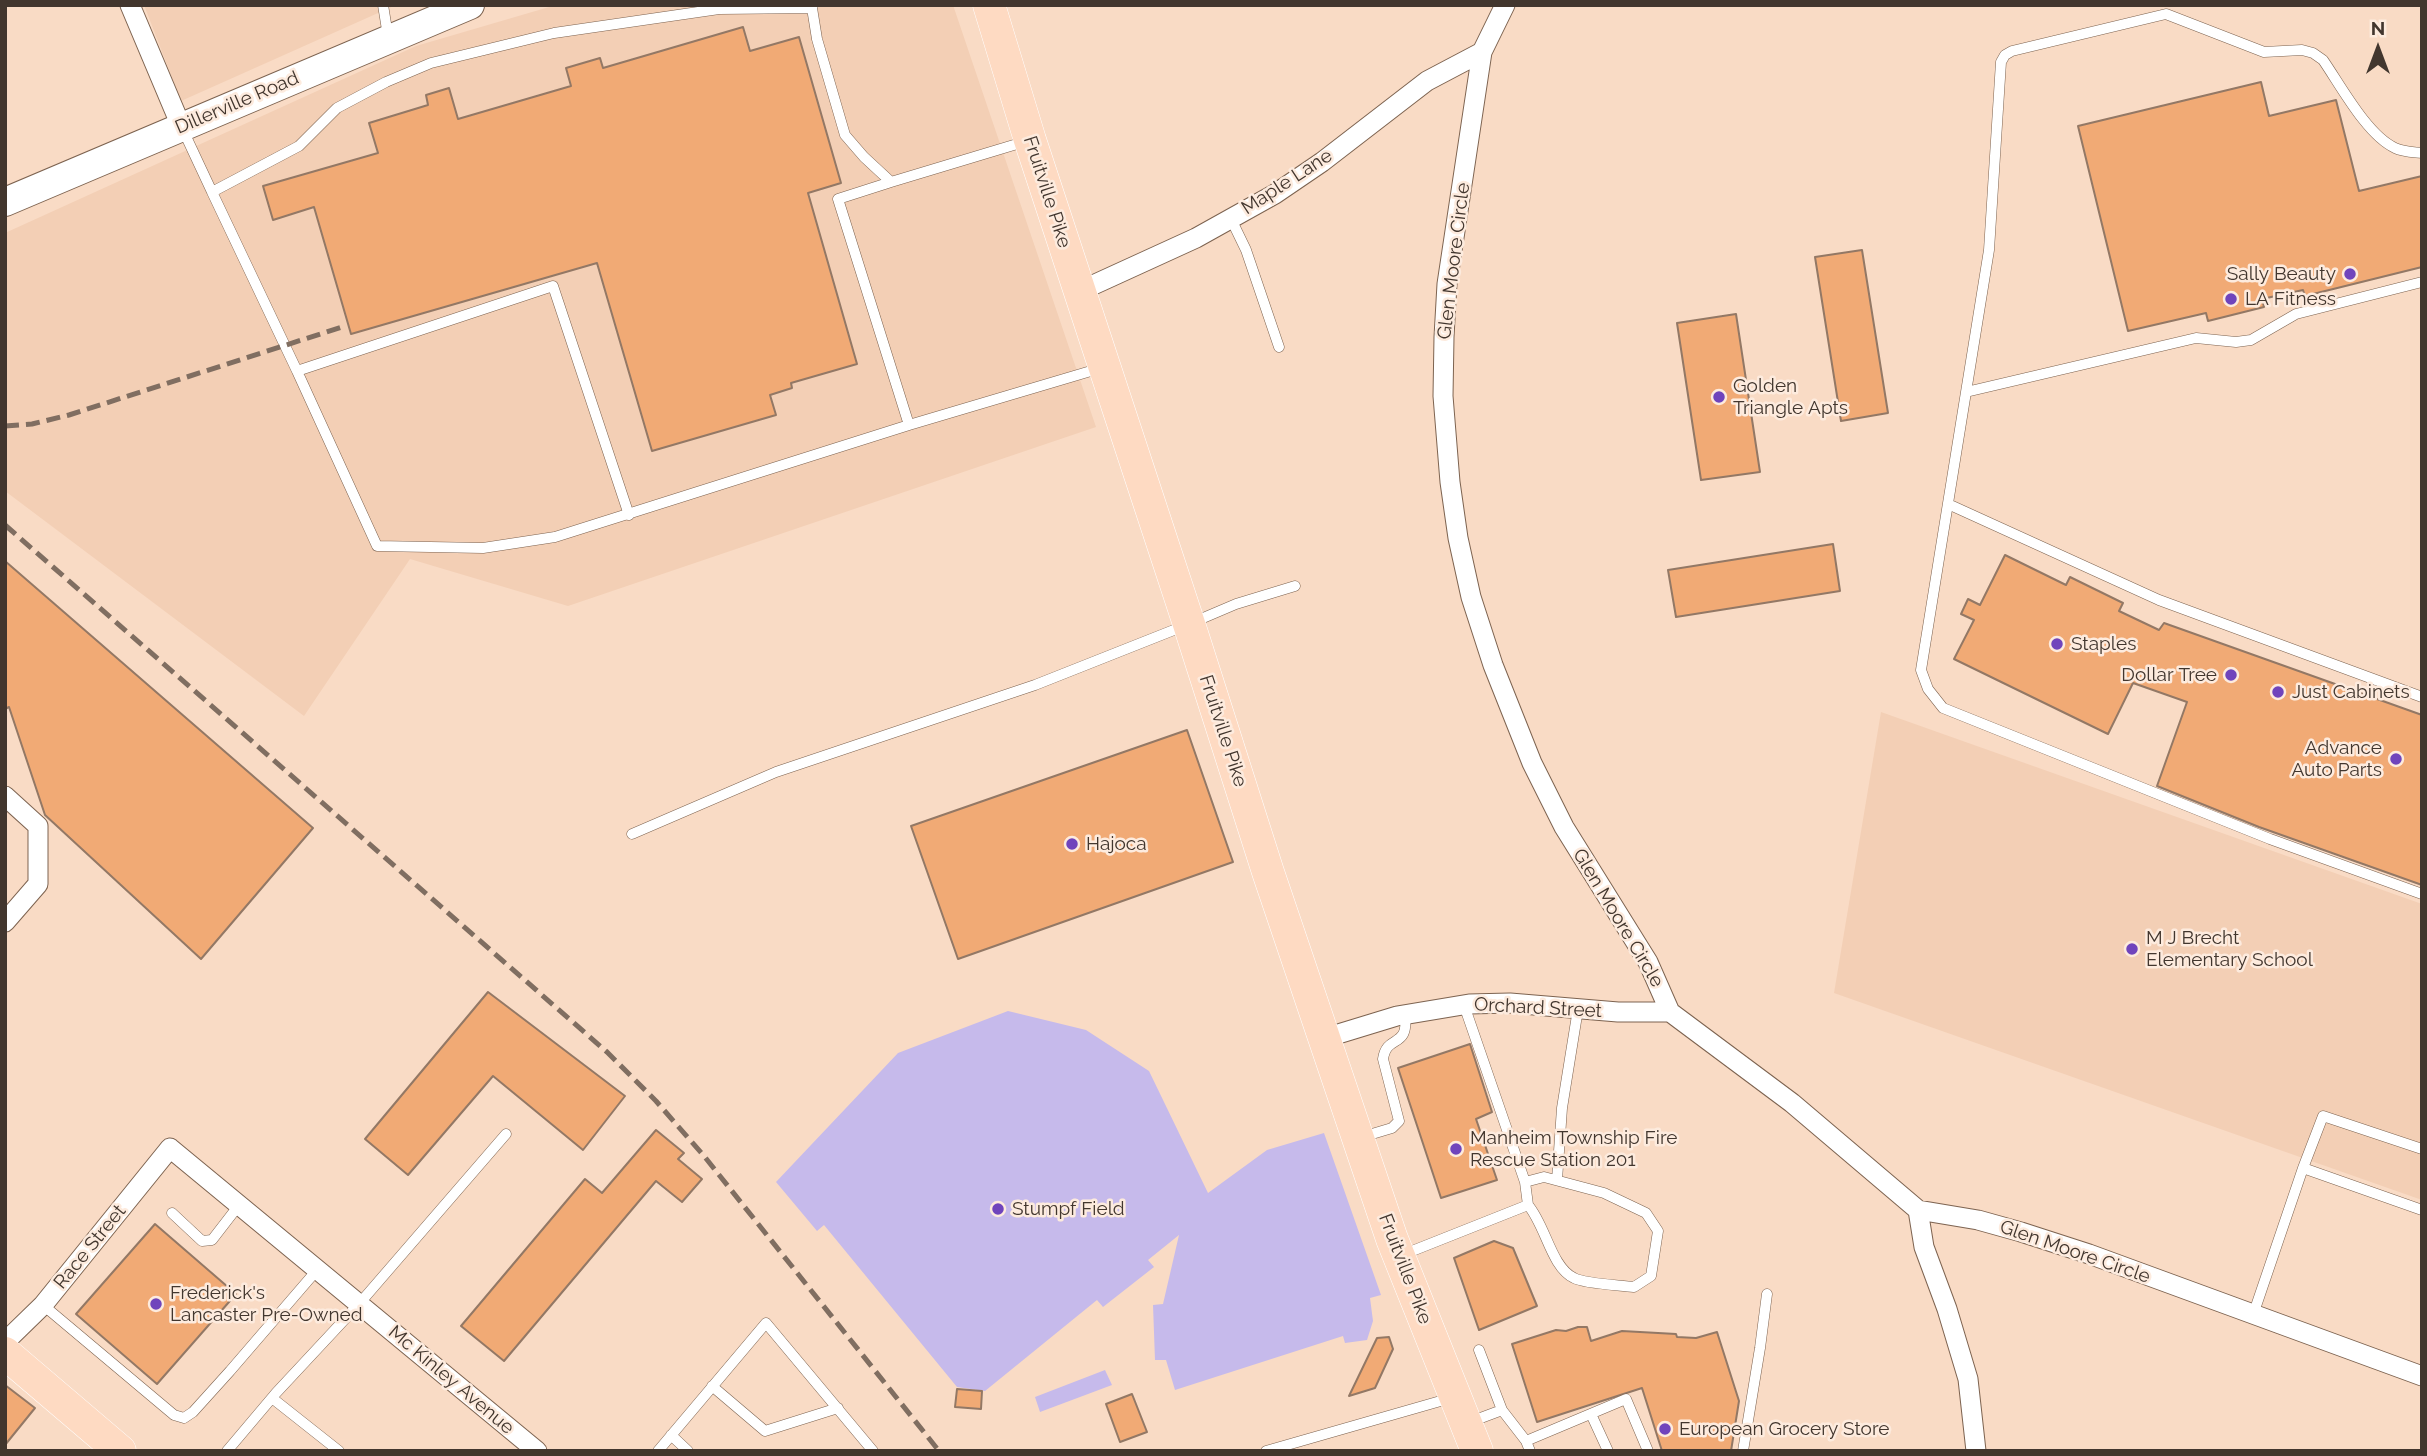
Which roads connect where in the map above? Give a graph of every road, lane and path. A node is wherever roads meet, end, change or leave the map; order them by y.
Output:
1 (130, 5) edge
2 (383, 5) edge
3 (470, 5) edge
4 (989, 5) edge
5 (1505, 5) edge
6 (812, 7) edge
7 (389, 40) junction
8 (1482, 52) junction
9 (181, 126) junction
10 (1030, 140) junction
11 (2422, 153) edge
12 (891, 182) junction
13 (212, 192) junction
14 (5, 202) edge
15 (1231, 219) junction
16 (2422, 282) edge
17 (1080, 291) junction
18 (1279, 347) dead end
19 (1105, 366) junction
20 (297, 371) junction
21 (1966, 392) junction
22 (909, 425) junction
23 (1948, 504) junction
24 (629, 515) junction
25 (1295, 586) dead end
26 (1189, 624) junction
27 (2422, 697) edge
28 (5, 796) edge
29 (632, 834) dead end
30 (2422, 894) edge
31 (5, 922) edge
32 (1464, 1005) junction
33 (1578, 1009) junction
34 (1670, 1012) junction
35 (1405, 1014) junction
36 (1325, 1038) junction
37 (506, 1134) dead end
38 (1359, 1139) junction
39 (170, 1148) joint
40 (2422, 1149) edge
41 (2303, 1168) junction
42 (1557, 1180) junction
43 (1525, 1182) junction
44 (239, 1205) junction
45 (1528, 1205) junction
46 (1918, 1210) junction
47 (2422, 1210) edge
48 (172, 1213) dead end
49 (1399, 1256) junction
50 (317, 1270) junction
51 (1767, 1294) dead end
52 (359, 1304) junction
53 (43, 1305) junction
54 (2253, 1315) junction
55 (5, 1342) edge
56 (1479, 1350) dead end
57 (5, 1353) edge
58 (2422, 1376) edge
59 (712, 1387) junction
60 (272, 1398) junction
61 (838, 1408) junction
62 (1502, 1410) junction
63 (1591, 1414) junction
64 (1467, 1434) edge
65 (671, 1435) junction
66 (1528, 1446) edge
67 (120, 1451) edge
68 (227, 1451) edge
69 (339, 1451) edge
70 (537, 1451) edge
71 (658, 1451) edge
72 (688, 1451) edge
73 (873, 1451) edge
74 (1266, 1451) edge
75 (1608, 1451) edge
76 (1648, 1451) edge
77 (1743, 1451) edge
78 (1976, 1451) edge

1 - 9 street
2 - 7 lane
3 - 7 main road, Dillerville Road
4 - 10 main road, Fruitville Pike
5 - 8 street, Glen Moore Circle
6 - 12 lane
6 - 13 lane
7 - 9 main road, Dillerville Road
8 - 15 street, Maple Lane
8 - 34 street, Glen Moore Circle
9 - 13 lane
9 - 14 main road, Dillerville Road
10 - 12 lane
10 - 17 main road, Fruitville Pike
11 - 21 lane
12 - 22 lane
13 - 20 lane
15 - 17 street, Maple Lane
15 - 18 lane
16 - 21 lane
17 - 19 main road, Fruitville Pike
19 - 22 lane
19 - 26 main road, Fruitville Pike
20 - 24 lane
20 - 24 lane
21 - 23 lane
22 - 24 lane
23 - 27 lane
23 - 30 lane
25 - 26 lane
26 - 29 lane
26 - 36 main road, Fruitville Pike
28 - 31 street
32 - 33 street, Orchard Street
32 - 35 street, Orchard Street
32 - 43 lane
33 - 34 street, Orchard Street
33 - 42 lane
34 - 46 street, Glen Moore Circle
35 - 36 street, Orchard Street
35 - 38 lane
36 - 38 main road, Fruitville Pike
37 - 52 lane
38 - 49 main road, Fruitville Pike
39 - 44 street, Mc Kinley Avenue
39 - 53 street, Race Street
40 - 41 lane
41 - 47 lane
41 - 54 lane
42 - 43 lane
42 - 45 lane
43 - 45 lane
44 - 48 lane
44 - 50 street, Mc Kinley Avenue
45 - 49 lane
46 - 54 street, Glen Moore Circle
46 - 78 street
49 - 64 main road, Fruitville Pike
50 - 52 street, Mc Kinley Avenue
50 - 53 lane
51 - 77 lane
52 - 60 lane
52 - 70 street, Mc Kinley Avenue
53 - 55 street, Race Street
54 - 58 street, Glen Moore Circle
56 - 62 lane
57 - 67 main road
59 - 61 lane
59 - 61 lane
59 - 65 lane
60 - 68 lane
60 - 69 lane
61 - 73 lane
62 - 64 lane
62 - 66 lane
63 - 66 lane
63 - 75 lane
63 - 76 lane
64 - 74 lane
65 - 71 lane
65 - 72 lane

